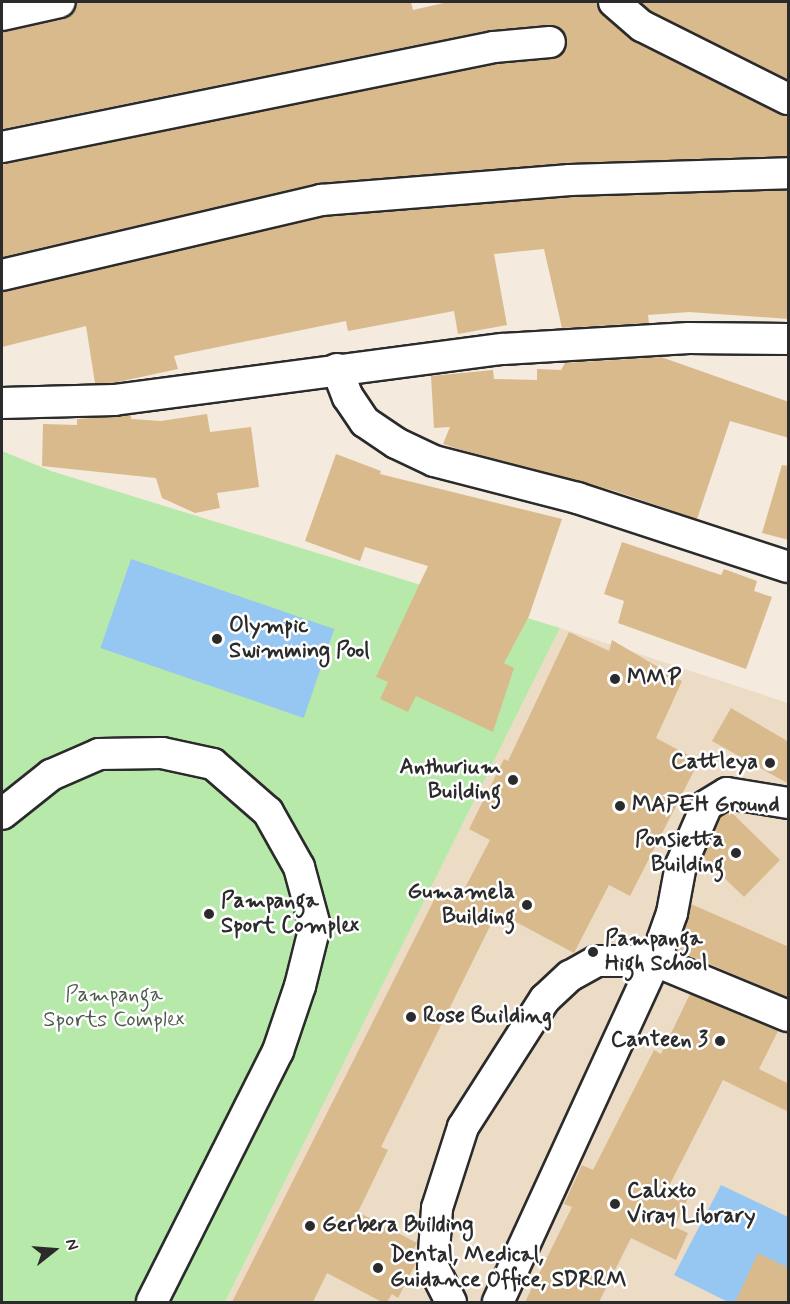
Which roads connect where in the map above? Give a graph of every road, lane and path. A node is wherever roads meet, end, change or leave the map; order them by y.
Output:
1 (60, 2) edge
2 (614, 2) edge
3 (2, 15) edge
4 (550, 42) dead end
5 (789, 99) edge
6 (2, 147) edge
7 (789, 173) edge
8 (2, 275) edge
9 (789, 339) edge
10 (337, 369) junction
11 (2, 403) edge
12 (789, 567) edge
13 (789, 803) edge
14 (2, 814) edge
15 (655, 961) junction
16 (789, 1016) edge
17 (152, 1302) edge
18 (451, 1302) edge
19 (498, 1302) edge

1 - 3 street
2 - 5 street
4 - 6 street
7 - 8 street
9 - 10 street
10 - 11 street
10 - 12 street
13 - 15 street
14 - 17 street
15 - 16 street
15 - 18 street
15 - 19 street

